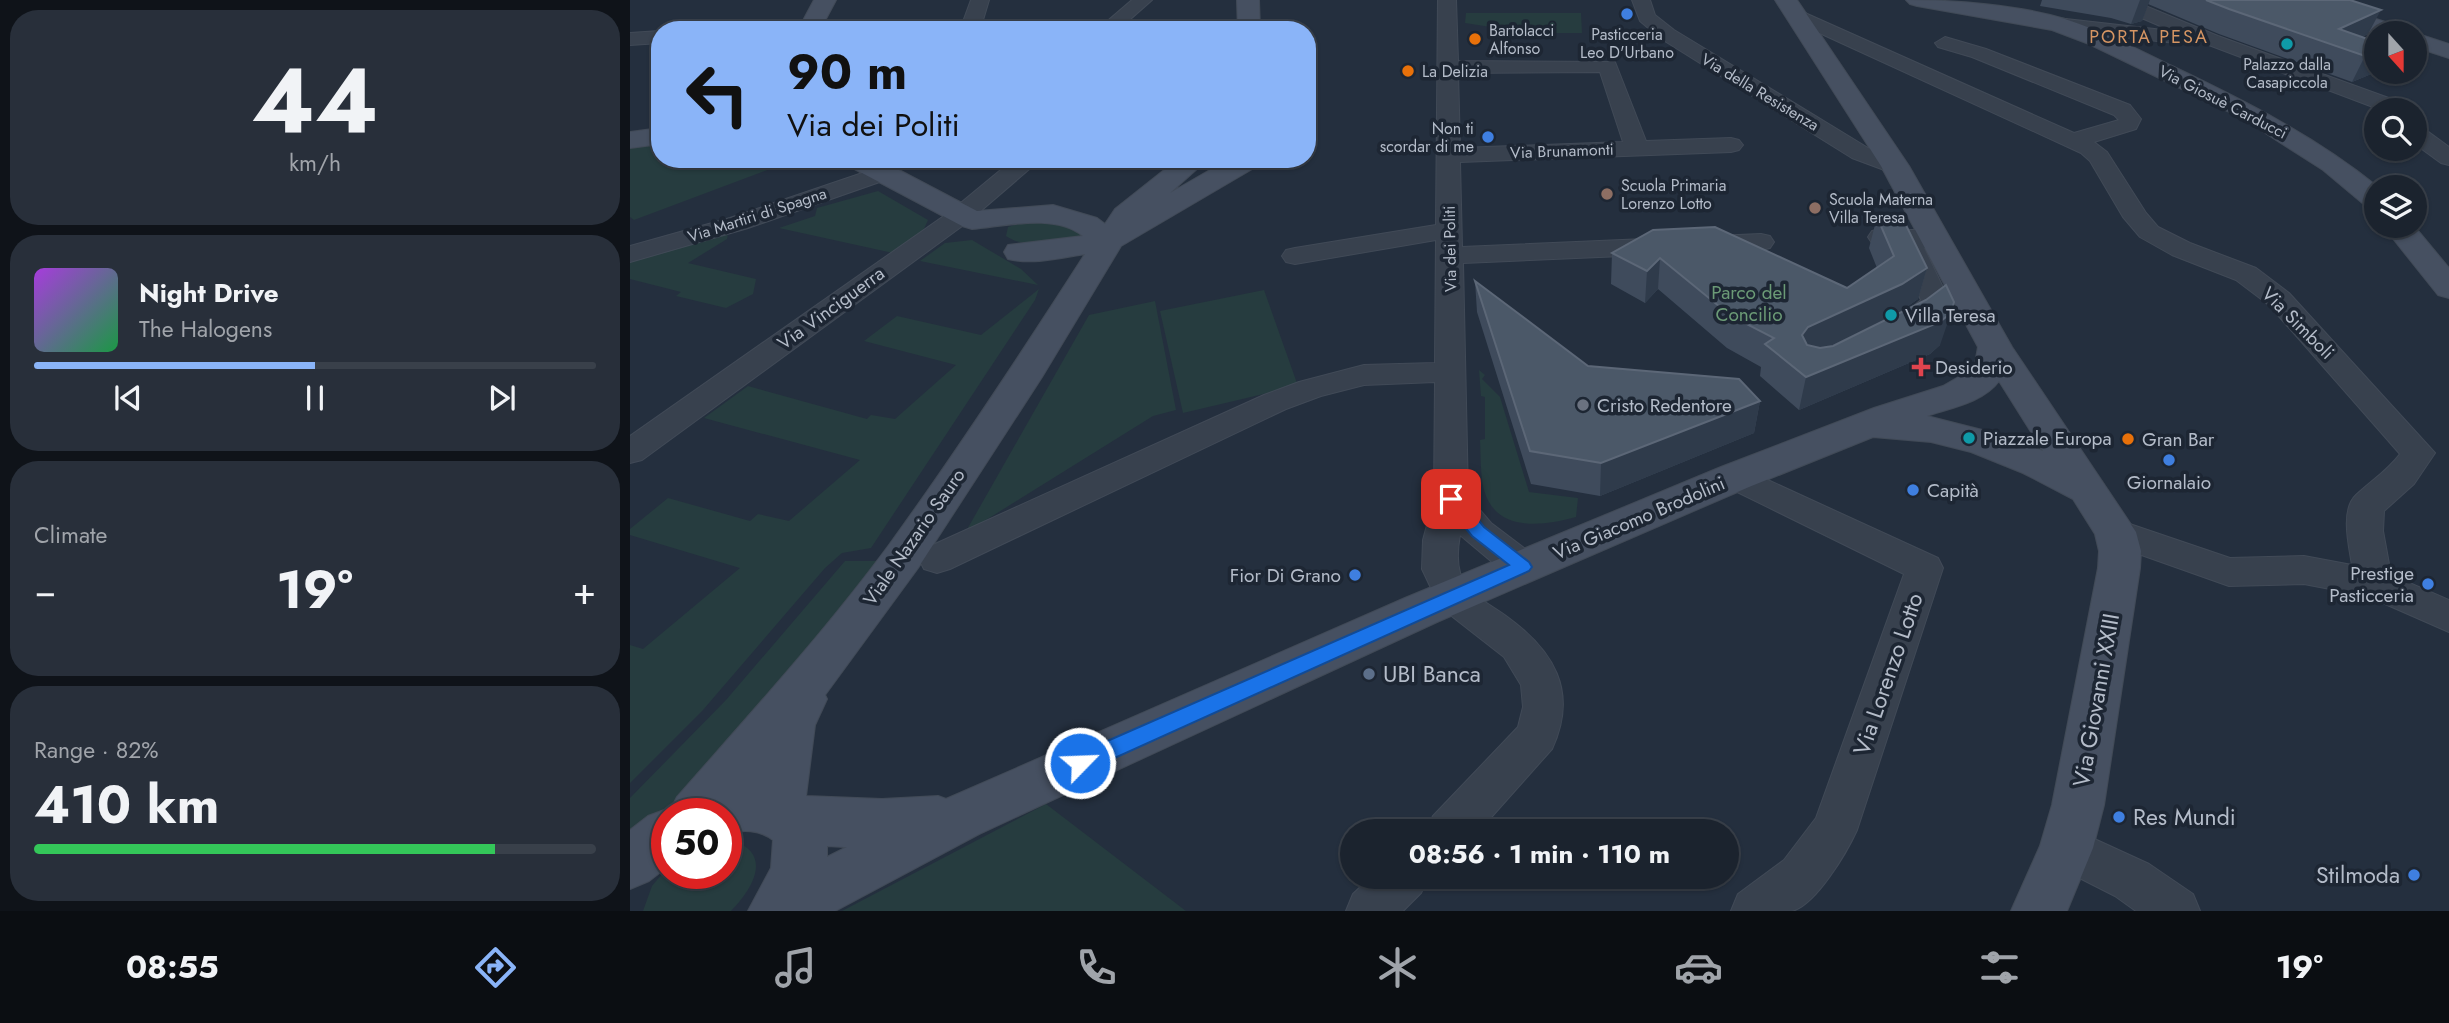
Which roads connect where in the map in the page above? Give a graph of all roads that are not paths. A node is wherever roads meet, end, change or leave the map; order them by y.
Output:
1 (825, 0) edge
2 (980, 0) edge
3 (1143, 0) edge
4 (1248, 0) edge
5 (1447, 0) edge
6 (1641, 0) edge
7 (1917, 0) edge
8 (2115, 0) edge
9 (2296, 0) edge
10 (813, 21) edge
11 (973, 21) edge
12 (1117, 21) edge
13 (1249, 21) edge
14 (2364, 22) edge
15 (2057, 24) junction
16 (1806, 25) edge
17 (651, 38) edge
18 (630, 39) edge
19 (2211, 40) junction
20 (1857, 41) joint
21 (1945, 43) dead end
22 (2427, 44) edge
23 (2449, 51) edge
24 (1448, 67) junction
25 (2368, 98) edge
26 (2427, 120) edge
27 (2438, 124) dead end
28 (651, 137) edge
29 (630, 140) edge
30 (2075, 140) junction
31 (2427, 142) edge
32 (1731, 145) dead end
33 (1637, 148) junction
34 (1449, 155) junction
35 (2449, 158) edge
36 (1895, 166) junction
37 (864, 168) edge
38 (880, 168) edge
39 (1019, 168) edge
40 (1184, 168) edge
41 (1185, 168) edge
42 (1234, 168) edge
43 (2364, 190) edge
44 (1053, 215) junction
45 (966, 218) junction
46 (1881, 237) edge
47 (1934, 237) junction
48 (2408, 238) edge
49 (1108, 241) junction
50 (1450, 242) junction
51 (1761, 242) dead end
52 (1019, 252) junction
53 (630, 254) edge
54 (1295, 256) dead end
55 (2449, 288) edge
56 (1069, 306) junction
57 (1882, 336) edge
58 (1994, 346) junction
59 (1451, 372) junction
60 (1956, 394) junction
61 (2037, 413) junction
62 (1859, 428) junction
63 (1992, 447) junction
64 (630, 452) edge
65 (1735, 477) junction
66 (2088, 491) junction
67 (1451, 499) junction
68 (2115, 533) junction
69 (937, 559) dead end
70 (1523, 567) junction
71 (2374, 583) junction
72 (1453, 597) junction
73 (2449, 617) edge
74 (818, 669) junction
75 (709, 798) edge
76 (742, 807) edge
77 (783, 816) junction
78 (961, 817) junction
79 (1461, 819) edge
80 (651, 847) edge
81 (2066, 848) junction
82 (630, 863) edge
83 (1392, 889) edge
84 (777, 911) edge
85 (1370, 911) edge
86 (1755, 911) edge
87 (2039, 911) edge
88 (2176, 911) edge

1 - 10 main road
2 - 11 street
3 - 12 street
4 - 13 main road
5 - 24 street, Via dei Politi
6 - 36 street, Via della Resistenza
7 - 15 main road, Via Giosuè Carducci
8 - 19 street
9 - 14 main road
15 - 19 street
15 - 43 main road, Via Giosuè Carducci
16 - 20 street, Via Simboli
16 - 36 main road
17 - 18 street
19 - 25 street
20 - 30 street, Via Simboli
21 - 30 street
22 - 23 main road
24 - 33 street, Via Brunamonti
24 - 34 street, Via dei Politi
26 - 27 street
28 - 29 main road
30 - 71 street, Via Simboli
31 - 35 street
32 - 33 street
33 - 34 street, Via Brunamonti
34 - 50 street, Via dei Politi
36 - 47 main road
37 - 53 street, Via Martiri di Spagna
38 - 45 main road
39 - 45 street, Via Vinciguerra
40 - 44 main road
41 - 49 main road, Viale Nazario Sauro
42 - 49 main road, Viale Nazario Sauro
44 - 45 main road
44 - 49 main road
45 - 52 main road
45 - 64 street, Via Vinciguerra
46 - 47 street
47 - 57 street
47 - 58 main road
48 - 55 main road
49 - 52 main road
49 - 56 main road, Viale Nazario Sauro
50 - 51 street
50 - 54 street
50 - 59 street, Via dei Politi
52 - 56 main road
56 - 74 main road, Viale Nazario Sauro
58 - 60 main road
58 - 61 main road
59 - 67 street, Via dei Politi
59 - 69 street
60 - 61 main road
60 - 62 main road
61 - 63 main road
61 - 66 main road
62 - 63 main road
62 - 65 main road, Via Giacomo Brodolini
63 - 66 main road
65 - 70 main road, Via Giacomo Brodolini
65 - 86 street, Via Lorenzo Lotto
66 - 68 main road, Via Giovanni XXIII
67 - 70 street
67 - 72 street, Via dei Politi
68 - 71 street
68 - 81 main road, Via Giovanni XXIII
70 - 72 main road, Via Giacomo Brodolini
71 - 73 street
72 - 78 main road, Via Giacomo Brodolini
72 - 79 street
74 - 75 main road, Viale Nazario Sauro
74 - 77 main road
76 - 77 main road
77 - 78 main road, Via Giacomo Brodolini
77 - 84 main road
78 - 84 main road, Via Giacomo Brodolini
80 - 82 main road
81 - 87 main road, Via Giovanni XXIII
81 - 88 street
83 - 85 street

